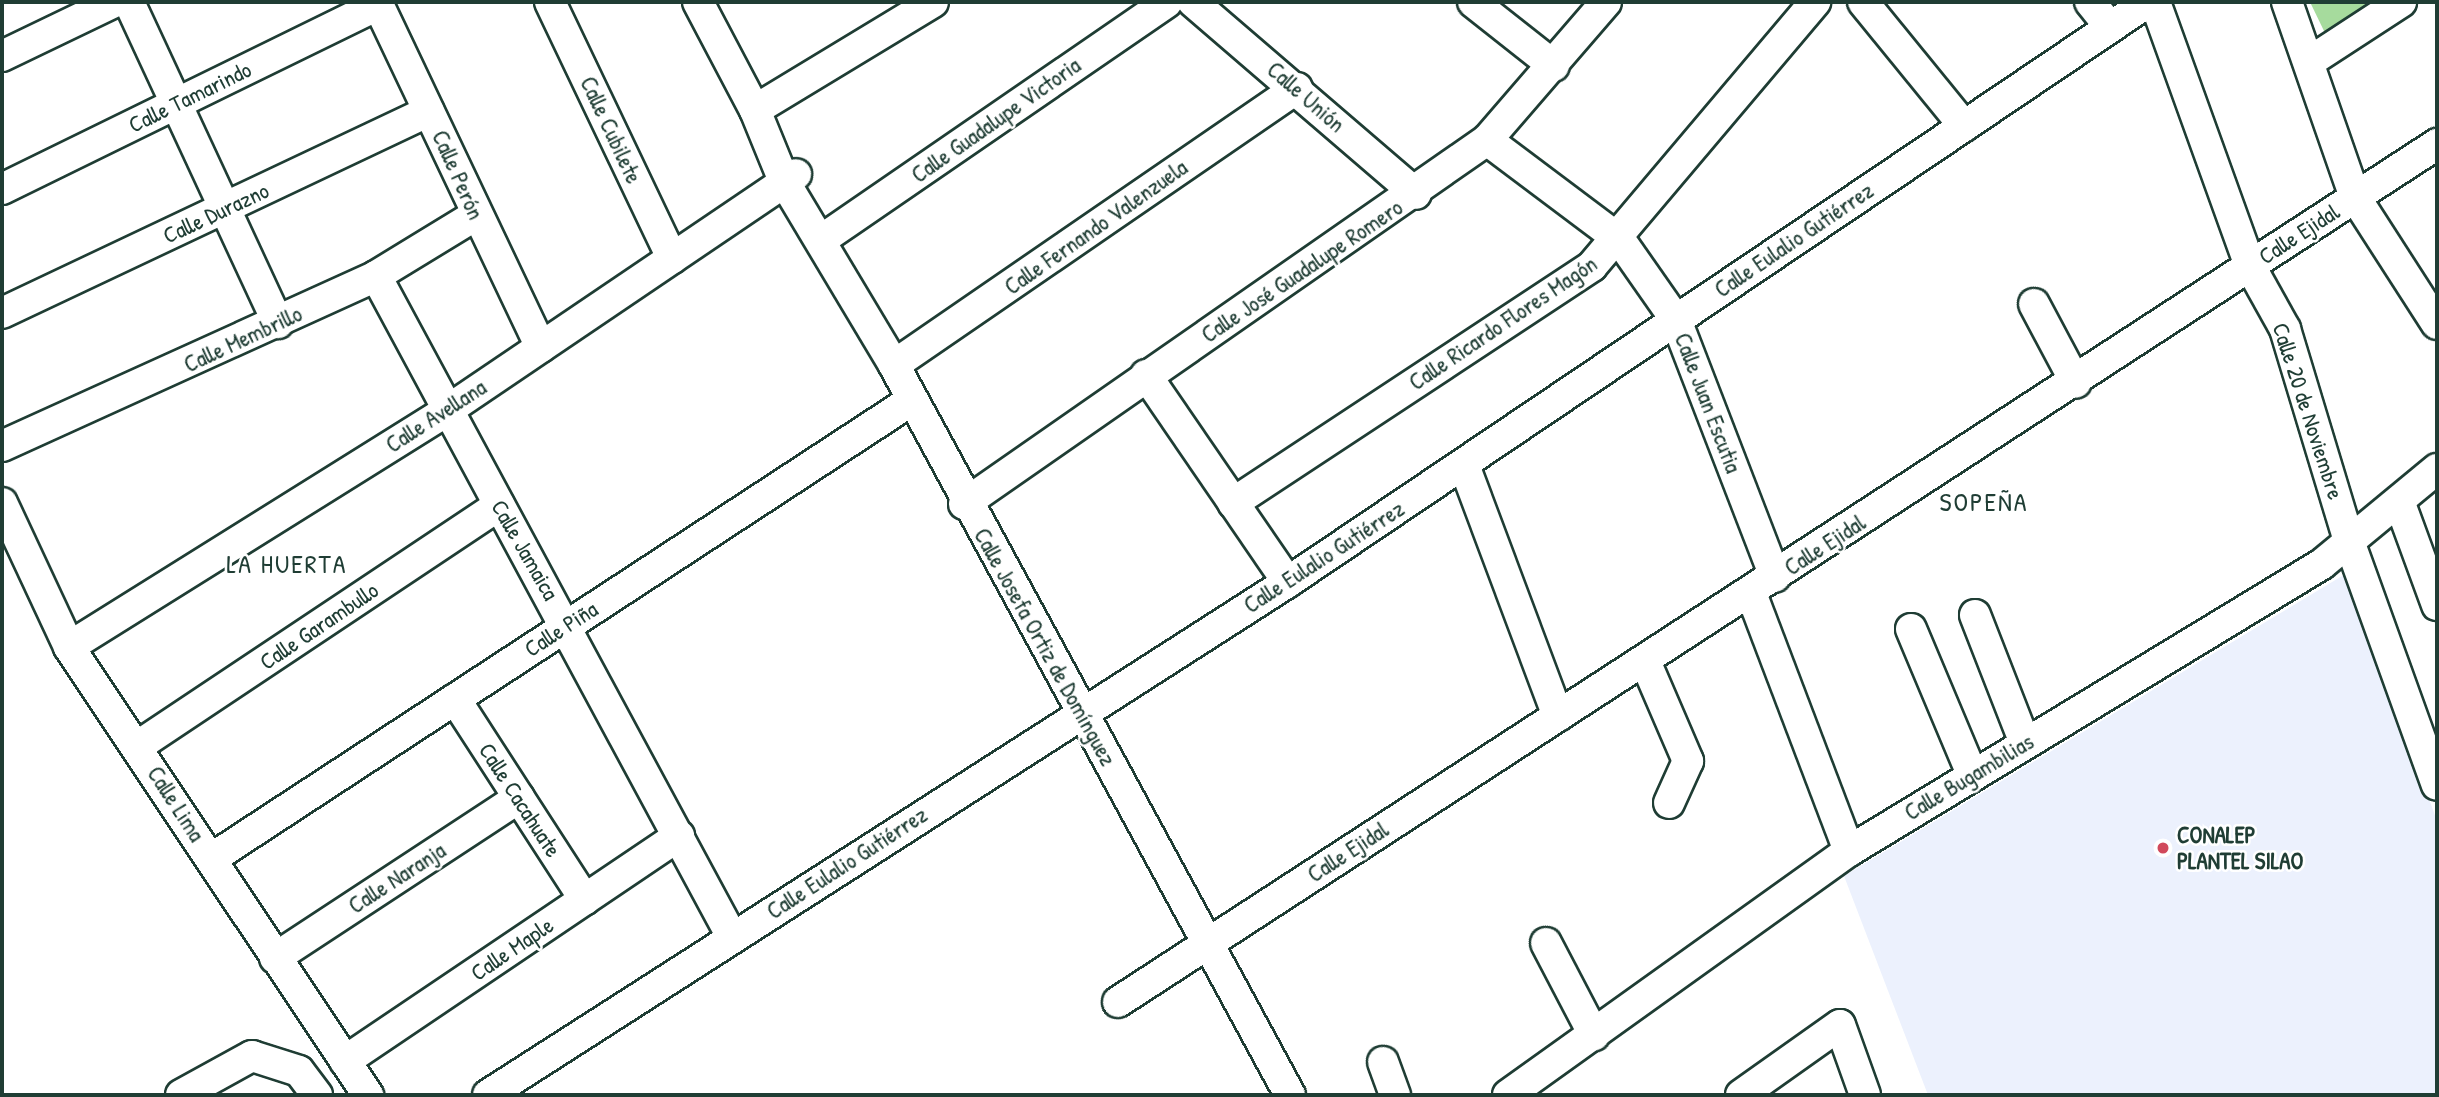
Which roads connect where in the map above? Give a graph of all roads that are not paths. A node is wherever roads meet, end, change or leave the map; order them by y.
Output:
1 (114, 2) edge
2 (129, 2) edge
3 (550, 2) edge
4 (933, 2) edge
5 (1167, 2) edge
6 (1193, 2) edge
7 (1473, 2) edge
8 (1606, 2) edge
9 (1815, 2) edge
10 (1863, 2) edge
11 (2090, 2) edge
12 (2148, 2) edge
13 (2155, 2) edge
14 (2287, 2) edge
15 (2401, 2) edge
16 (377, 3) edge
17 (708, 4) edge
18 (2110, 27) junction
19 (2, 56) edge
20 (2309, 62) junction
21 (1554, 66) junction
22 (1297, 88) junction
23 (176, 104) junction
24 (762, 106) junction
25 (429, 111) junction
26 (1964, 126) junction
27 (1488, 140) junction
28 (2437, 144) edge
29 (793, 185) junction
30 (2, 189) edge
31 (1416, 194) junction
32 (2356, 197) junction
33 (225, 210) junction
34 (476, 215) junction
35 (824, 239) junction
36 (1620, 240) junction
37 (672, 258) junction
38 (2250, 266) junction
39 (376, 276) junction
40 (2034, 303) dead end
41 (2, 313) edge
42 (1676, 320) junction
43 (278, 323) junction
44 (2437, 324) edge
45 (541, 347) junction
46 (894, 365) junction
47 (1146, 376) junction
48 (2076, 383) junction
49 (912, 400) junction
50 (445, 412) junction
51 (2, 446) edge
52 (1464, 465) junction
53 (2437, 469) edge
54 (2399, 500) junction
55 (2, 503) edge
56 (1233, 503) junction
57 (964, 504) junction
58 (499, 505) junction
59 (2349, 541) junction
60 (1288, 582) junction
61 (1763, 585) junction
62 (2437, 605) edge
63 (1975, 615) dead end
64 (569, 624) junction
65 (1911, 629) dead end
66 (69, 647) junction
67 (1645, 660) junction
68 (454, 699) junction
69 (1082, 713) junction
70 (1558, 716) junction
71 (2025, 743) junction
72 (138, 746) junction
73 (1972, 774) junction
74 (2437, 785) edge
75 (519, 798) junction
76 (1669, 803) dead end
77 (679, 836) junction
78 (1849, 851) junction
79 (211, 859) junction
80 (797, 895) junction
81 (585, 900) junction
82 (732, 937) junction
83 (1210, 941) junction
84 (1546, 943) dead end
85 (275, 958) junction
86 (1118, 1002) dead end
87 (1594, 1035) junction
88 (345, 1061) junction
89 (1383, 1062) dead end
90 (181, 1095) edge
91 (317, 1095) edge
92 (368, 1095) edge
93 (488, 1095) edge
94 (525, 1095) edge
95 (1290, 1095) edge
96 (1395, 1095) edge
97 (1508, 1095) edge
98 (1741, 1095) edge
99 (1865, 1095) edge

1 - 19 street
2 - 23 street
3 - 37 street, Calle Cubilete
4 - 24 street
5 - 35 street, Calle Guadalupe Victoria
6 - 22 street, Calle Unión
7 - 21 street
8 - 21 street, Calle José Guadalupe Romero
9 - 36 street, Calle Ricardo Flores Magón
10 - 26 street
11 - 18 street
12 - 18 street, Calle Eulalio Gutiérrez
13 - 38 street, Calle 20 de Noviembre
14 - 20 street
15 - 20 street
16 - 23 street, Calle Tamarindo
16 - 25 street, Calle Perón
17 - 24 street, Calle Josefa Ortiz de Domínguez
18 - 26 street, Calle Eulalio Gutiérrez
20 - 32 street
21 - 27 street, Calle José Guadalupe Romero
22 - 31 street, Calle Unión
22 - 46 street, Calle Fernando Valenzuela
23 - 30 street, Calle Tamarindo
23 - 33 street
24 - 29 street, Calle Josefa Ortiz de Domínguez
25 - 33 street, Calle Durazno
25 - 34 street, Calle Perón
26 - 42 street, Calle Eulalio Gutiérrez
27 - 31 street, Calle José Guadalupe Romero
27 - 36 street, Calle Juan Escutia
28 - 32 street, Calle Ejidal
29 - 35 street, Calle Josefa Ortiz de Domínguez
29 - 37 street, Calle Avellana
31 - 47 street, Calle José Guadalupe Romero
32 - 38 street, Calle Ejidal
32 - 44 street
33 - 41 street, Calle Durazno
33 - 43 street
34 - 39 street, Calle Membrillo
34 - 45 street, Calle Perón
35 - 46 street, Calle Josefa Ortiz de Domínguez
36 - 42 street, Calle Juan Escutia
36 - 56 street, Calle Ricardo Flores Magón
37 - 45 street, Calle Avellana
38 - 48 street, Calle Ejidal
38 - 59 street, Calle 20 de Noviembre
39 - 43 street, Calle Membrillo
39 - 50 street, Calle Jamaica
40 - 48 street
42 - 52 street, Calle Eulalio Gutiérrez
42 - 61 street, Calle Juan Escutia
43 - 51 street, Calle Membrillo
45 - 50 street, Calle Avellana
46 - 49 street, Calle Josefa Ortiz de Domínguez
47 - 56 street
47 - 57 street, Calle José Guadalupe Romero
48 - 61 street, Calle Ejidal
49 - 57 street, Calle Josefa Ortiz de Domínguez
49 - 64 street, Calle Piña
50 - 58 street, Calle Jamaica
50 - 66 street, Calle Avellana
52 - 60 street, Calle Eulalio Gutiérrez
52 - 70 street
53 - 54 street, Calle Bugambilias
54 - 59 street, Calle Bugambilias
54 - 62 street
55 - 66 street, Calle Lima
56 - 60 street
57 - 69 street, Calle Josefa Ortiz de Domínguez
58 - 64 street, Calle Jamaica
58 - 72 street, Calle Garambullo
59 - 71 street, Calle Bugambilias
59 - 74 street, Calle 20 de Noviembre
60 - 69 street, Calle Eulalio Gutiérrez
61 - 67 street, Calle Ejidal
61 - 78 street, Calle Juan Escutia
63 - 71 street
64 - 68 street, Calle Piña
64 - 77 street, Calle Jamaica
65 - 73 street
66 - 72 street, Calle Lima
67 - 70 street, Calle Ejidal
67 - 76 street
68 - 75 street, Calle Cacahuate
68 - 79 street, Calle Piña
69 - 80 street, Calle Eulalio Gutiérrez
69 - 83 street, Calle Josefa Ortiz de Domínguez
70 - 83 street, Calle Ejidal
71 - 73 street, Calle Bugambilias
72 - 79 street, Calle Lima
73 - 78 street, Calle Bugambilias
75 - 81 street, Calle Cacahuate
75 - 85 street, Calle Naranja
77 - 81 street, Calle Maple
77 - 82 street, Calle Jamaica
78 - 87 street, Calle Bugambilias
79 - 85 street, Calle Lima
80 - 82 street, Calle Eulalio Gutiérrez
80 - 94 street
81 - 88 street, Calle Maple
82 - 93 street, Calle Eulalio Gutiérrez
83 - 86 street, Calle Ejidal
83 - 95 street, Calle Josefa Ortiz de Domínguez
84 - 87 street
85 - 88 street, Calle Lima
87 - 97 street, Calle Bugambilias
88 - 92 street, Calle Lima
89 - 96 street
90 - 91 street
98 - 99 street

